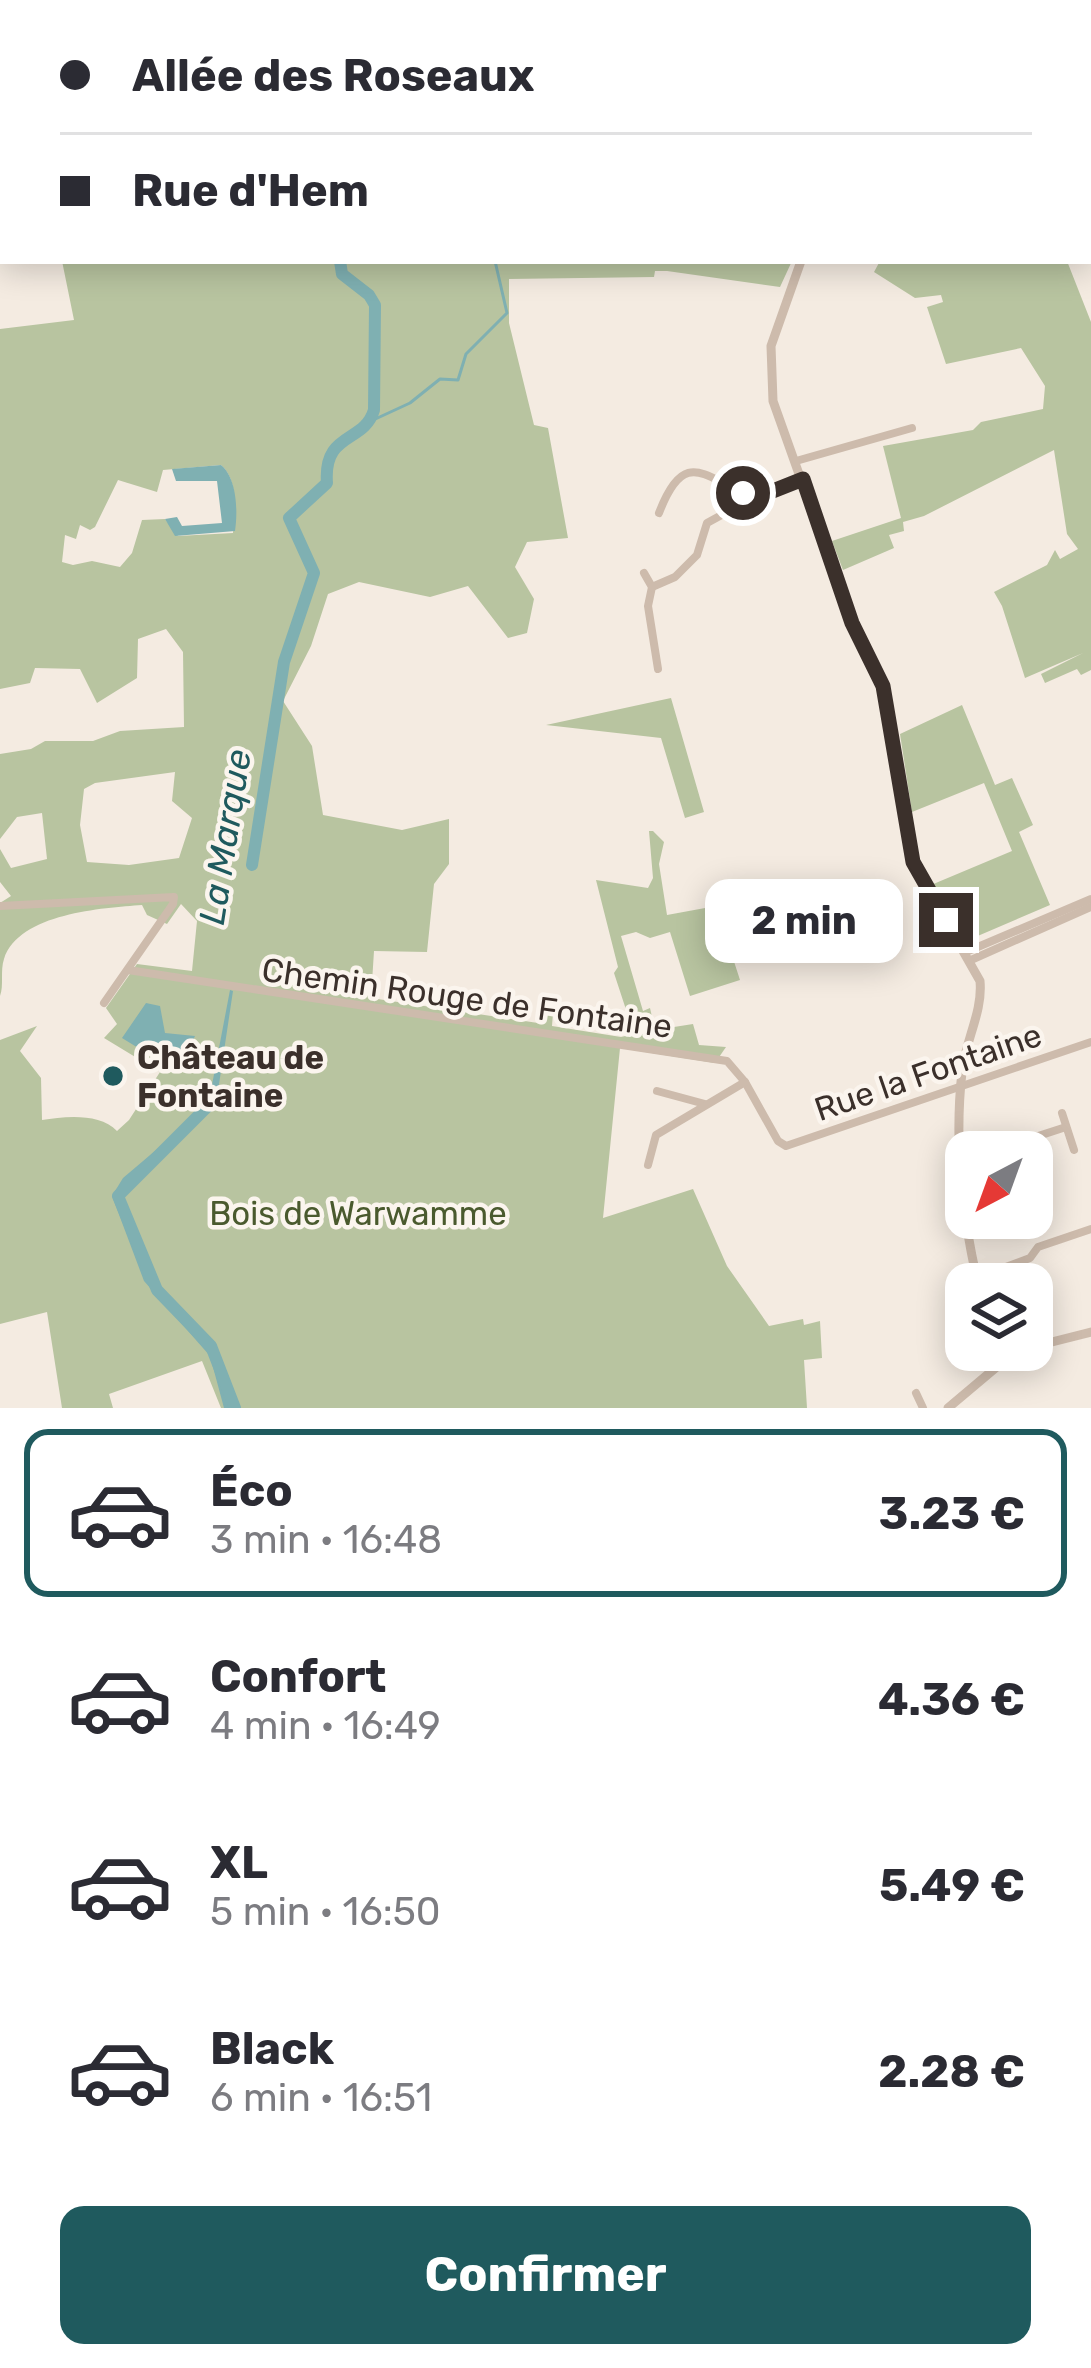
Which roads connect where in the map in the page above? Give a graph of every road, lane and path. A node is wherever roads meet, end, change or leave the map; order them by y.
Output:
1 (799, 264) edge
2 (912, 428) dead end
3 (796, 461) junction
4 (803, 479) junction
5 (756, 497) junction
6 (658, 513) dead end
7 (644, 573) dead end
8 (652, 587) junction
9 (658, 669) dead end
10 (0, 906) edge
11 (1089, 907) edge
12 (969, 956) junction
13 (128, 970) junction
14 (104, 1003) dead end
15 (1091, 1042) edge
16 (727, 1060) joint
17 (745, 1082) junction
18 (961, 1085) junction
19 (657, 1091) dead end
20 (706, 1105) junction
21 (1062, 1113) dead end
22 (1066, 1127) junction
23 (962, 1131) edge
24 (1053, 1131) edge
25 (1074, 1150) dead end
26 (648, 1165) dead end
27 (1091, 1229) edge
28 (1018, 1263) edge
29 (1091, 1334) edge
30 (1053, 1342) edge
31 (985, 1371) edge
32 (916, 1393) dead end
33 (923, 1408) edge
34 (948, 1408) edge

1 - 3 street
2 - 3 street
3 - 4 street
4 - 5 street
4 - 12 street
5 - 6 street
5 - 8 street
7 - 8 street
8 - 9 street
10 - 13 street
11 - 12 street
12 - 18 street
13 - 14 street
13 - 16 street, Chemin Rouge de Fontaine
15 - 18 street, Rue la Fontaine
16 - 17 street, Rue la Fontaine
17 - 18 street, Rue la Fontaine
17 - 20 street
18 - 23 street
19 - 20 street
20 - 26 street
21 - 22 street
22 - 24 street
22 - 25 street
27 - 28 street
29 - 30 street
31 - 34 street
32 - 33 street

